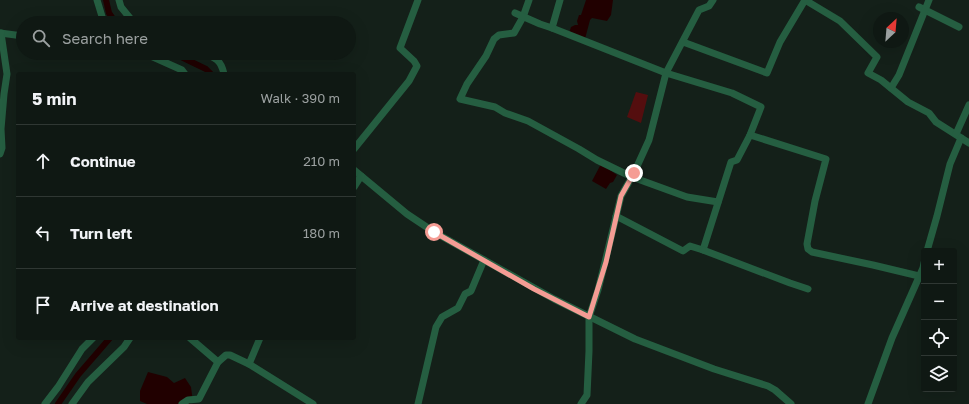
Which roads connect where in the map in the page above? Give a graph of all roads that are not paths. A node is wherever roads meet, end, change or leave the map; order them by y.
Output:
1 (97, 0) edge
2 (119, 0) edge
3 (418, 0) edge
4 (529, 0) edge
5 (560, 0) edge
6 (713, 0) edge
7 (805, 0) edge
8 (929, 0) edge
9 (922, 8) junction
10 (515, 13) dead end
11 (102, 16) edge
12 (128, 16) edge
13 (523, 17) junction
14 (959, 27) dead end
15 (552, 28) junction
16 (0, 33) edge
17 (16, 35) edge
18 (683, 42) junction
19 (160, 60) edge
20 (218, 60) edge
21 (184, 72) edge
22 (224, 72) edge
23 (666, 73) junction
24 (891, 88) junction
25 (969, 105) edge
26 (750, 135) junction
27 (959, 136) junction
28 (969, 143) edge
29 (356, 146) edge
30 (0, 154) edge
31 (356, 172) edge
32 (361, 176) junction
33 (632, 177) junction
34 (356, 184) edge
35 (718, 202) junction
36 (616, 216) junction
37 (928, 248) edge
38 (703, 250) junction
39 (484, 260) junction
40 (921, 271) edge
41 (919, 276) junction
42 (808, 289) dead end
43 (589, 317) junction
44 (92, 340) edge
45 (129, 340) edge
46 (192, 340) edge
47 (259, 340) edge
48 (218, 362) junction
49 (249, 364) junction
50 (45, 404) edge
51 (72, 404) edge
52 (182, 404) edge
53 (313, 404) edge
54 (418, 404) edge
55 (581, 404) edge
56 (791, 404) edge
57 (868, 404) edge

1 - 11 street
2 - 12 street
3 - 29 street
4 - 13 street
5 - 15 street
6 - 18 street
7 - 18 street
7 - 24 street
8 - 9 street
9 - 14 street
9 - 24 street
10 - 13 street
13 - 15 street
13 - 33 street
15 - 23 street
16 - 17 street
16 - 30 street
18 - 23 street
19 - 21 street
20 - 22 street
23 - 26 street
23 - 33 street
24 - 27 street
25 - 27 street
26 - 35 street
26 - 41 street
27 - 28 street
27 - 37 street
31 - 32 street
32 - 34 street
32 - 39 street
33 - 35 street
33 - 36 street
35 - 38 street
36 - 38 street
36 - 43 street
38 - 42 street
39 - 43 street
39 - 54 street
40 - 41 street
41 - 57 street
43 - 55 street
43 - 56 street
44 - 50 street
45 - 51 street
46 - 48 street
47 - 49 street
48 - 49 street
48 - 52 street
49 - 53 street

